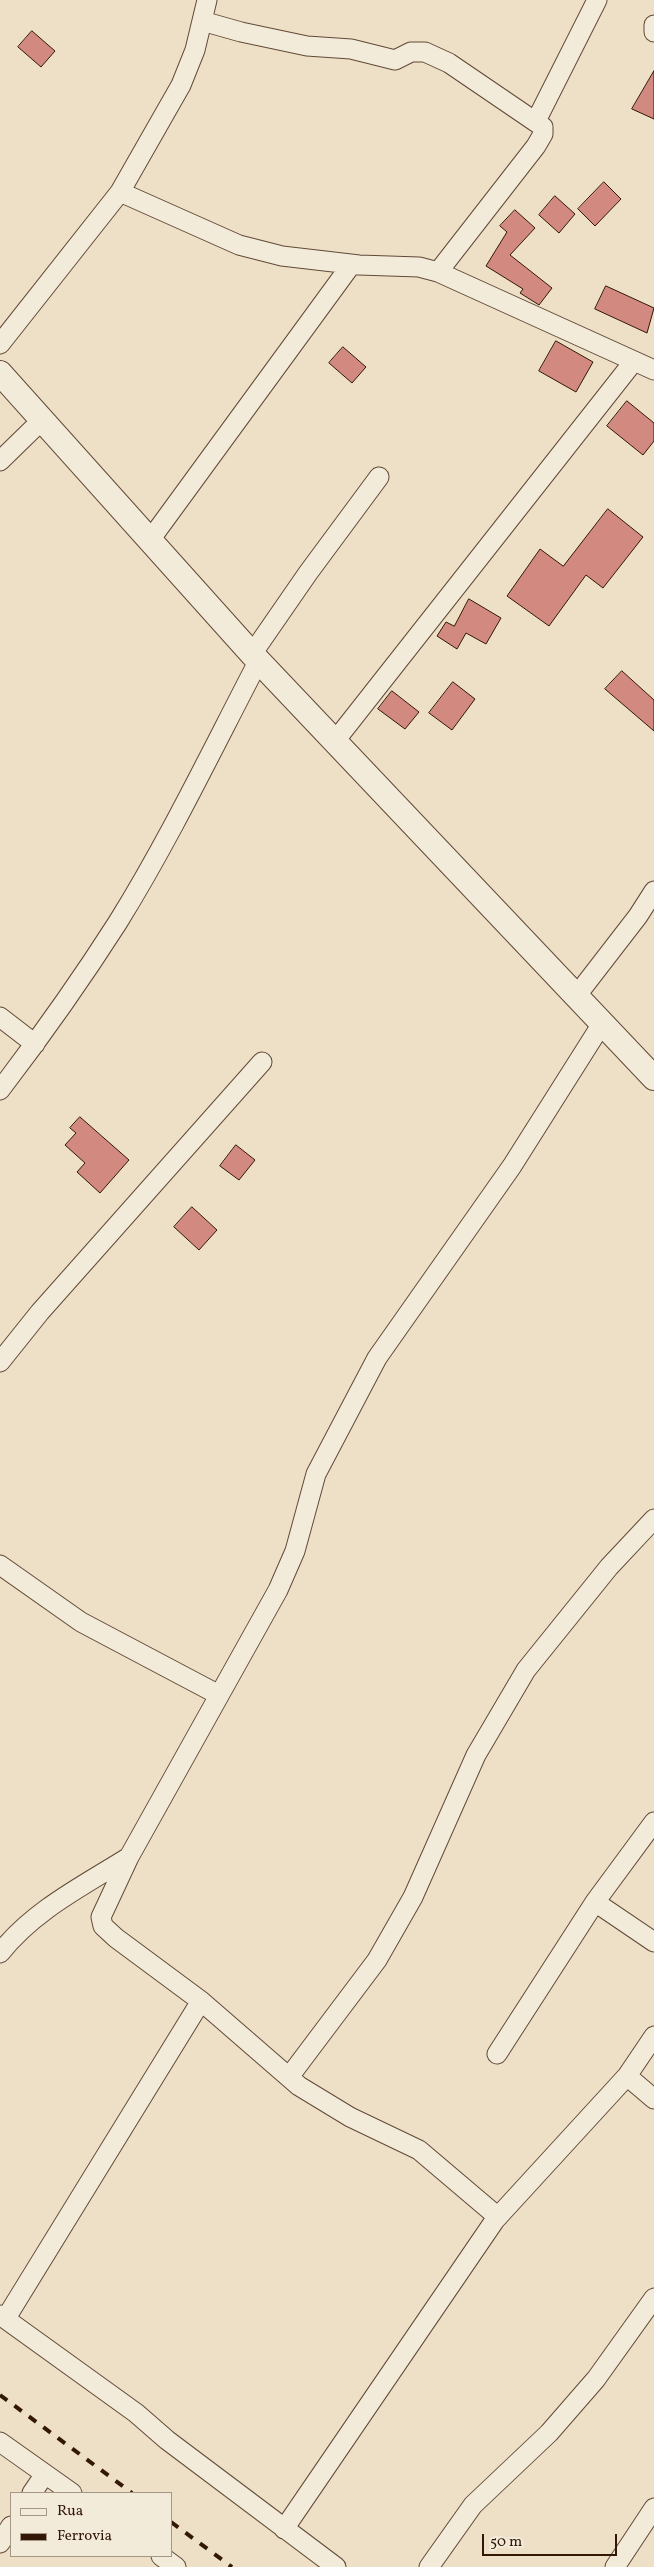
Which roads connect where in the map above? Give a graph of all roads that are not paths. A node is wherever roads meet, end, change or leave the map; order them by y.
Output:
1 (207, 0) edge
2 (598, 0) edge
3 (202, 21) junction
4 (654, 25) edge
5 (654, 32) edge
6 (536, 121) junction
7 (120, 192) junction
8 (351, 265) junction
9 (438, 272) junction
10 (0, 344) edge
11 (634, 361) junction
12 (654, 370) edge
13 (0, 372) edge
14 (42, 420) junction
15 (0, 461) edge
16 (379, 477) dead end
17 (150, 540) junction
18 (255, 657) junction
19 (335, 741) junction
20 (654, 891) edge
21 (577, 995) junction
22 (0, 1017) edge
23 (604, 1022) junction
24 (35, 1044) junction
25 (262, 1062) dead end
26 (654, 1078) edge
27 (0, 1090) edge
28 (0, 1362) edge
29 (654, 1519) edge
30 (0, 1565) edge
31 (219, 1695) junction
32 (654, 1822) edge
33 (129, 1858) junction
34 (595, 1902) junction
35 (654, 1942) edge
36 (0, 1953) edge
37 (201, 2001) junction
38 (654, 2036) edge
39 (497, 2054) dead end
40 (627, 2076) junction
41 (289, 2077) junction
42 (654, 2099) edge
43 (498, 2217) junction
44 (654, 2298) edge
45 (3, 2316) edge
46 (0, 2442) edge
47 (45, 2474) junction
48 (33, 2492) edge
49 (71, 2492) edge
50 (654, 2508) edge
51 (10, 2528) edge
52 (284, 2530) junction
53 (0, 2543) edge
54 (161, 2557) edge
55 (176, 2567) edge
56 (336, 2567) edge
57 (429, 2567) edge
58 (615, 2567) edge

1 - 3 street
2 - 6 street
3 - 6 street
3 - 7 street
4 - 5 street
6 - 9 street
7 - 8 street
7 - 10 street
8 - 9 street
8 - 17 street
9 - 11 street
11 - 12 street
11 - 19 street
13 - 14 street
14 - 15 street
14 - 17 street
16 - 18 street
17 - 18 street
18 - 19 street
18 - 24 street
19 - 21 street
20 - 21 street
21 - 23 street
22 - 24 street
23 - 26 street
23 - 31 street
24 - 27 street
25 - 28 street
29 - 41 street
30 - 31 street
31 - 33 street
32 - 34 street
33 - 36 street
33 - 37 street
34 - 35 street
34 - 39 street
37 - 41 street
37 - 45 street
38 - 40 street
40 - 42 street
40 - 43 street
41 - 43 street
43 - 52 street
44 - 57 street
45 - 52 street
46 - 47 street
47 - 48 street
47 - 49 street
50 - 58 street
51 - 53 street
52 - 56 street
54 - 55 street

